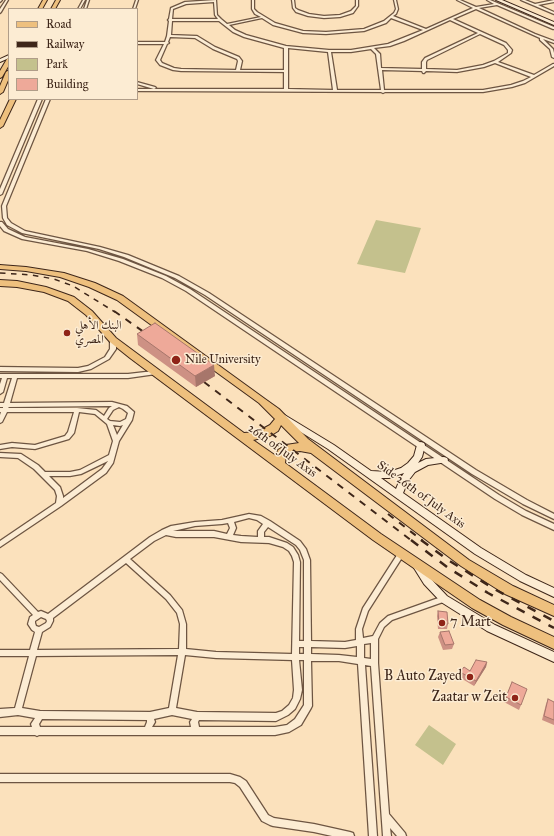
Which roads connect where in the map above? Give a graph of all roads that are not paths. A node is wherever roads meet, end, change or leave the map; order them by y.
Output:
1 (7, 0) edge
2 (142, 0) edge
3 (253, 0) edge
4 (293, 0) edge
5 (357, 0) edge
6 (395, 0) edge
7 (458, 0) edge
8 (511, 0) edge
9 (522, 0) edge
10 (137, 1) edge
11 (215, 1) edge
12 (489, 1) edge
13 (498, 2) edge
14 (554, 2) edge
15 (534, 5) junction
16 (484, 6) junction
17 (2, 7) edge
18 (476, 8) junction
19 (542, 8) junction
20 (0, 12) edge
21 (554, 13) edge
22 (392, 17) junction
23 (261, 18) junction
24 (554, 18) edge
25 (450, 19) junction
26 (532, 19) junction
27 (170, 20) junction
28 (220, 20) junction
29 (552, 23) edge
30 (226, 25) junction
31 (554, 28) edge
32 (426, 30) junction
33 (480, 33) junction
34 (534, 35) junction
35 (169, 36) junction
36 (554, 42) edge
37 (138, 43) edge
38 (167, 43) junction
39 (286, 47) junction
40 (372, 48) junction
41 (329, 51) junction
42 (554, 58) edge
43 (8, 62) edge
44 (495, 62) junction
45 (552, 66) edge
46 (380, 69) junction
47 (238, 70) junction
48 (286, 70) junction
49 (424, 72) junction
50 (8, 74) edge
51 (0, 76) edge
52 (533, 76) junction
53 (138, 83) edge
54 (138, 90) edge
55 (160, 90) junction
56 (286, 91) junction
57 (334, 91) junction
58 (0, 92) edge
59 (383, 92) junction
60 (8, 96) edge
61 (13, 100) edge
62 (40, 100) edge
63 (48, 100) edge
64 (0, 114) edge
65 (0, 126) edge
66 (0, 194) edge
67 (0, 223) edge
68 (0, 267) edge
69 (0, 283) edge
70 (265, 333) junction
71 (259, 336) junction
72 (272, 338) junction
73 (113, 340) junction
74 (266, 341) junction
75 (89, 368) junction
76 (0, 369) edge
77 (154, 373) junction
78 (2, 376) edge
79 (15, 376) junction
80 (88, 376) junction
81 (0, 392) edge
82 (0, 405) edge
83 (119, 405) junction
84 (4, 408) edge
85 (77, 410) junction
86 (278, 415) junction
87 (105, 418) junction
88 (129, 420) junction
89 (0, 421) edge
90 (109, 423) junction
91 (241, 437) junction
92 (116, 441) junction
93 (421, 445) junction
94 (0, 447) edge
95 (314, 450) junction
96 (0, 455) edge
97 (113, 456) junction
98 (444, 460) junction
99 (280, 466) junction
100 (45, 474) junction
101 (370, 474) junction
102 (398, 495) junction
103 (59, 504) junction
104 (554, 517) edge
105 (230, 520) junction
106 (268, 523) junction
107 (554, 526) edge
108 (164, 532) junction
109 (229, 536) junction
110 (261, 540) junction
111 (0, 544) edge
112 (401, 554) junction
113 (126, 559) junction
114 (416, 564) junction
115 (0, 576) edge
116 (554, 592) edge
117 (444, 599) junction
118 (554, 611) edge
119 (37, 615) junction
120 (49, 617) junction
121 (39, 630) junction
122 (375, 639) junction
123 (359, 641) junction
124 (554, 642) edge
125 (296, 644) junction
126 (308, 644) junction
127 (182, 652) junction
128 (0, 653) edge
129 (33, 653) junction
130 (295, 657) junction
131 (308, 657) junction
132 (554, 657) edge
133 (361, 662) junction
134 (374, 663) junction
135 (18, 711) junction
136 (172, 711) junction
137 (0, 713) edge
138 (40, 715) junction
139 (150, 716) junction
140 (197, 716) junction
141 (0, 731) edge
142 (147, 731) junction
143 (196, 731) junction
144 (38, 732) junction
145 (0, 778) edge
146 (385, 815) junction
147 (350, 836) edge
148 (373, 836) edge
149 (387, 836) edge
150 (402, 836) edge

1 - 17 street
2 - 10 street
3 - 23 street
4 - 5 street
6 - 22 street
7 - 18 street
8 - 24 main road
9 - 15 street
11 - 27 street
11 - 28 street
12 - 13 street
12 - 16 street
13 - 16 street
13 - 26 street
13 - 29 main road
14 - 15 street
14 - 19 street
15 - 19 street
16 - 18 street
17 - 20 street
18 - 25 street
18 - 34 street
19 - 21 street
22 - 23 street
22 - 32 street
23 - 30 street
25 - 32 street
25 - 33 street
26 - 29 main road
26 - 31 street
27 - 28 street
27 - 35 street
28 - 30 street
30 - 39 street
32 - 40 street
33 - 44 street
33 - 49 street
34 - 36 street
34 - 42 street
35 - 38 street
35 - 47 street
37 - 38 street
38 - 47 street
39 - 41 street
39 - 48 street
40 - 41 street
40 - 46 street
41 - 57 street
42 - 45 street
43 - 51 main road
44 - 49 street
44 - 52 street
45 - 52 street
46 - 49 street
46 - 59 street
47 - 48 street
48 - 56 street
50 - 58 main road
52 - 59 street
53 - 55 street
54 - 55 street
55 - 56 street
56 - 57 street
57 - 59 street
60 - 64 main road
61 - 65 main road
62 - 66 street
63 - 70 street
67 - 71 street
68 - 86 highway, 26th of July Axis
69 - 73 highway, 26th of July Axis
70 - 71 street
70 - 72 street
71 - 74 street
72 - 74 street
72 - 104 street
73 - 75 street
73 - 77 highway, 26th of July Axis
74 - 93 street
75 - 76 street
75 - 80 street
77 - 80 street
77 - 91 highway, 26th of July Axis
78 - 79 street
78 - 81 street
79 - 80 street
79 - 84 street
82 - 84 street
83 - 84 street
83 - 87 street
83 - 88 street
84 - 85 street
84 - 89 street
85 - 87 street
85 - 94 street
86 - 91 highway
86 - 95 highway, 26th of July Axis
86 - 101 main road, Side 26th of July Axis
87 - 90 street
88 - 90 street
88 - 92 street
90 - 92 street
91 - 99 highway, 26th of July Axis
92 - 97 street
93 - 98 street
93 - 101 main road
95 - 99 highway
95 - 118 highway, 26th of July Axis
96 - 100 street
97 - 100 street
97 - 103 street
98 - 102 main road
98 - 107 street
99 - 112 highway, 26th of July Axis
100 - 103 street
101 - 102 main road, Side 26th of July Axis
102 - 116 main road, Side 26th of July Axis
103 - 111 street
105 - 106 street
105 - 108 street
105 - 109 street
106 - 110 street
106 - 126 street
108 - 109 street
108 - 113 street
109 - 110 street
110 - 125 street
112 - 114 highway, 26th of July Axis
112 - 123 street
113 - 120 street
113 - 127 street
114 - 117 main road
114 - 124 highway, 26th of July Axis
115 - 119 street
117 - 122 street
117 - 132 main road
119 - 120 street
119 - 121 street
120 - 121 street
121 - 129 street
122 - 123 street
122 - 134 street
123 - 126 street
123 - 133 street
125 - 126 street
125 - 130 street
126 - 131 street
127 - 129 street
127 - 130 street
127 - 136 street
128 - 129 street
129 - 135 street
130 - 131 street
130 - 140 street
131 - 133 street
131 - 143 street
133 - 134 street
133 - 148 street
134 - 146 street
135 - 137 street
135 - 138 street
136 - 139 street
136 - 140 street
138 - 139 street
138 - 144 street
139 - 142 street
140 - 143 street
141 - 144 street
142 - 143 street
142 - 144 street
145 - 147 street
146 - 149 street
146 - 150 street

